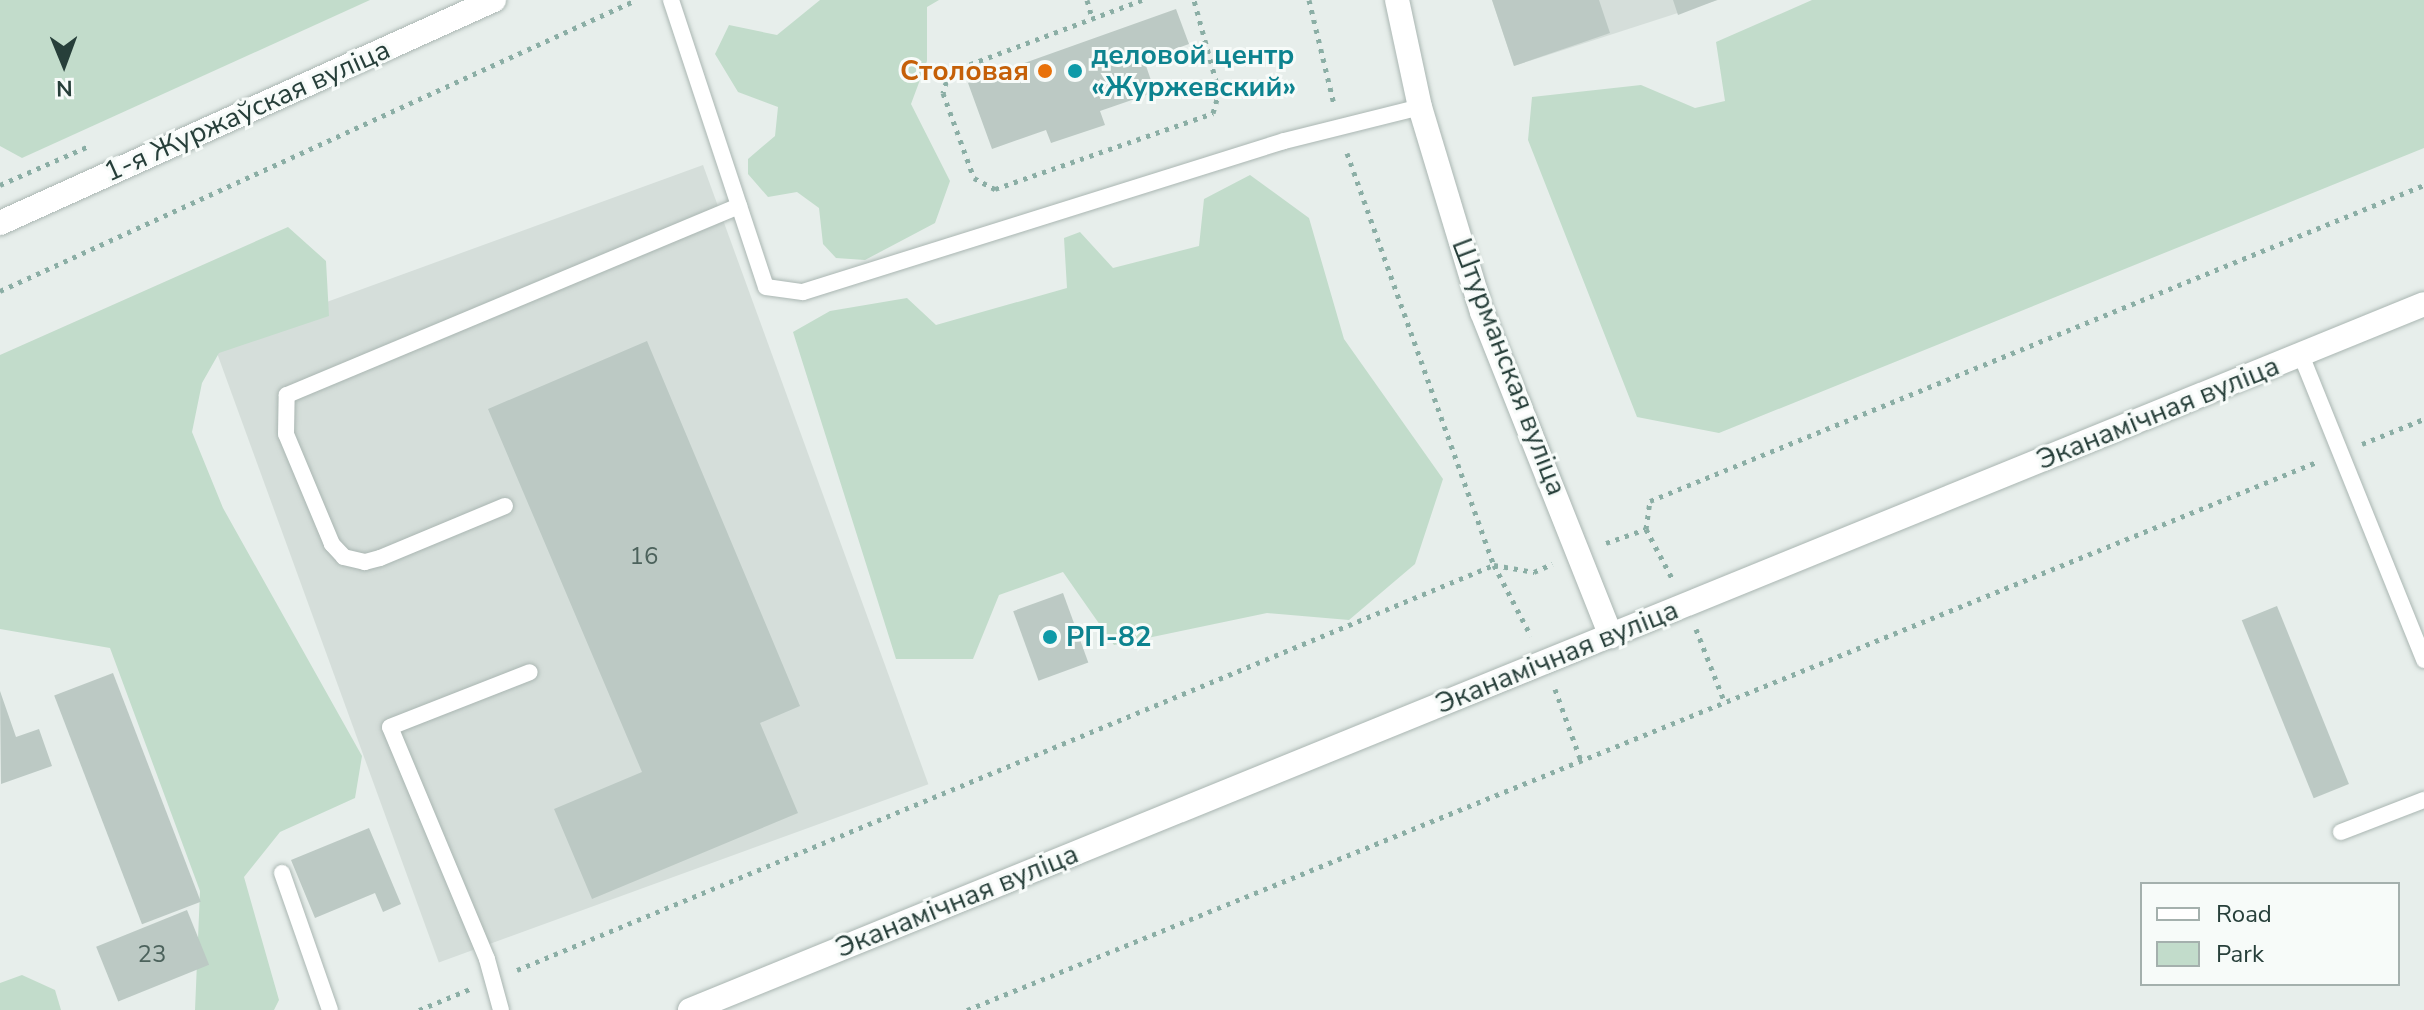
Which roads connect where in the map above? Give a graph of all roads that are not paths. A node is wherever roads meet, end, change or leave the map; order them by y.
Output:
1 (494, 0) edge
2 (671, 0) edge
3 (1397, 0) edge
4 (1420, 107) junction
5 (739, 206) junction
6 (0, 223) edge
7 (2424, 304) edge
8 (2301, 355) junction
9 (505, 506) dead end
10 (1611, 636) junction
11 (2424, 660) edge
12 (530, 672) dead end
13 (2424, 800) edge
14 (2341, 832) dead end
15 (282, 873) dead end
16 (330, 1010) edge
17 (501, 1010) edge
18 (690, 1010) edge

1 - 6 street, 1-я Журжаўская вуліца
2 - 5 lane
3 - 4 street, Штурманская вуліца
4 - 5 lane
4 - 10 street, Штурманская вуліца
5 - 9 lane
7 - 8 street, Эканамічная вуліца
8 - 10 street, Эканамічная вуліца
8 - 11 lane
10 - 18 street, Эканамічная вуліца
12 - 17 lane
13 - 14 lane
15 - 16 lane

